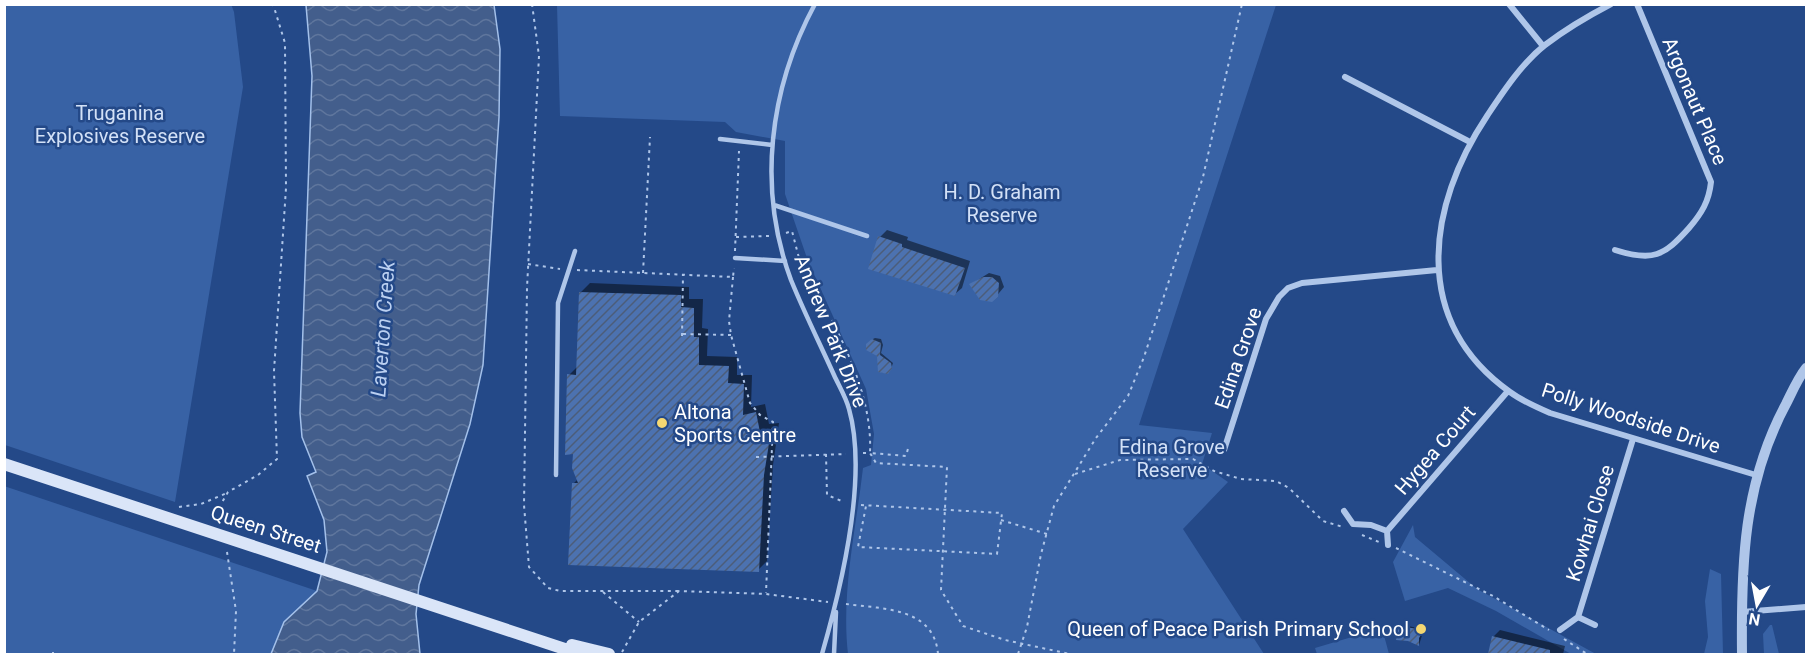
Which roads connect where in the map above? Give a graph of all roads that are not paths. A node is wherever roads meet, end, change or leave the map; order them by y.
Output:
1 (815, 4) edge
2 (1509, 4) edge
3 (1611, 4) edge
4 (1637, 4) edge
5 (1544, 46) junction
6 (1345, 77) dead end
7 (720, 139) dead end
8 (1470, 142) junction
9 (772, 145) junction
10 (774, 205) junction
11 (867, 236) dead end
12 (1615, 250) dead end
13 (575, 251) dead end
14 (735, 258) road end
15 (785, 261) junction
16 (1437, 270) junction
17 (1806, 368) edge
18 (1508, 391) junction
19 (1633, 439) junction
20 (1224, 450) dead end
21 (4, 464) edge
22 (1756, 475) junction
23 (556, 476) dead end
24 (1344, 511) dead end
25 (1387, 531) junction
26 (1388, 545) dead end
27 (837, 603) junction
28 (1806, 607) edge
29 (1742, 612) junction
30 (1578, 616) junction
31 (1595, 625) dead end
32 (1560, 630) dead end
33 (515, 631) junction
34 (580, 654) edge
35 (609, 654) edge
36 (822, 654) edge
37 (834, 654) edge
38 (1742, 654) edge

1 - 9 lane, Andrew Park Drive
2 - 5 street
3 - 5 street, Polly Woodside Drive
4 - 12 street, Argonaut Place
5 - 8 street, Polly Woodside Drive
6 - 8 street
7 - 9 lane
8 - 16 street, Polly Woodside Drive
9 - 10 lane, Andrew Park Drive
10 - 11 lane
10 - 15 lane, Andrew Park Drive
13 - 23 lane
14 - 15 lane
15 - 27 lane, Andrew Park Drive
16 - 18 street, Polly Woodside Drive
16 - 20 street, Edina Grove
17 - 22 street
18 - 19 street, Polly Woodside Drive
18 - 25 street, Hygea Court
19 - 22 street, Polly Woodside Drive
19 - 30 street, Kowhai Close
21 - 33 main road, Queen Street
22 - 29 street
24 - 25 street
25 - 26 street
27 - 36 lane, Andrew Park Drive
27 - 37 lane, Andrew Park Drive
28 - 29 street
29 - 38 street
30 - 31 street
30 - 32 street
33 - 34 main road, Queen Street
33 - 35 main road, Queen Street

